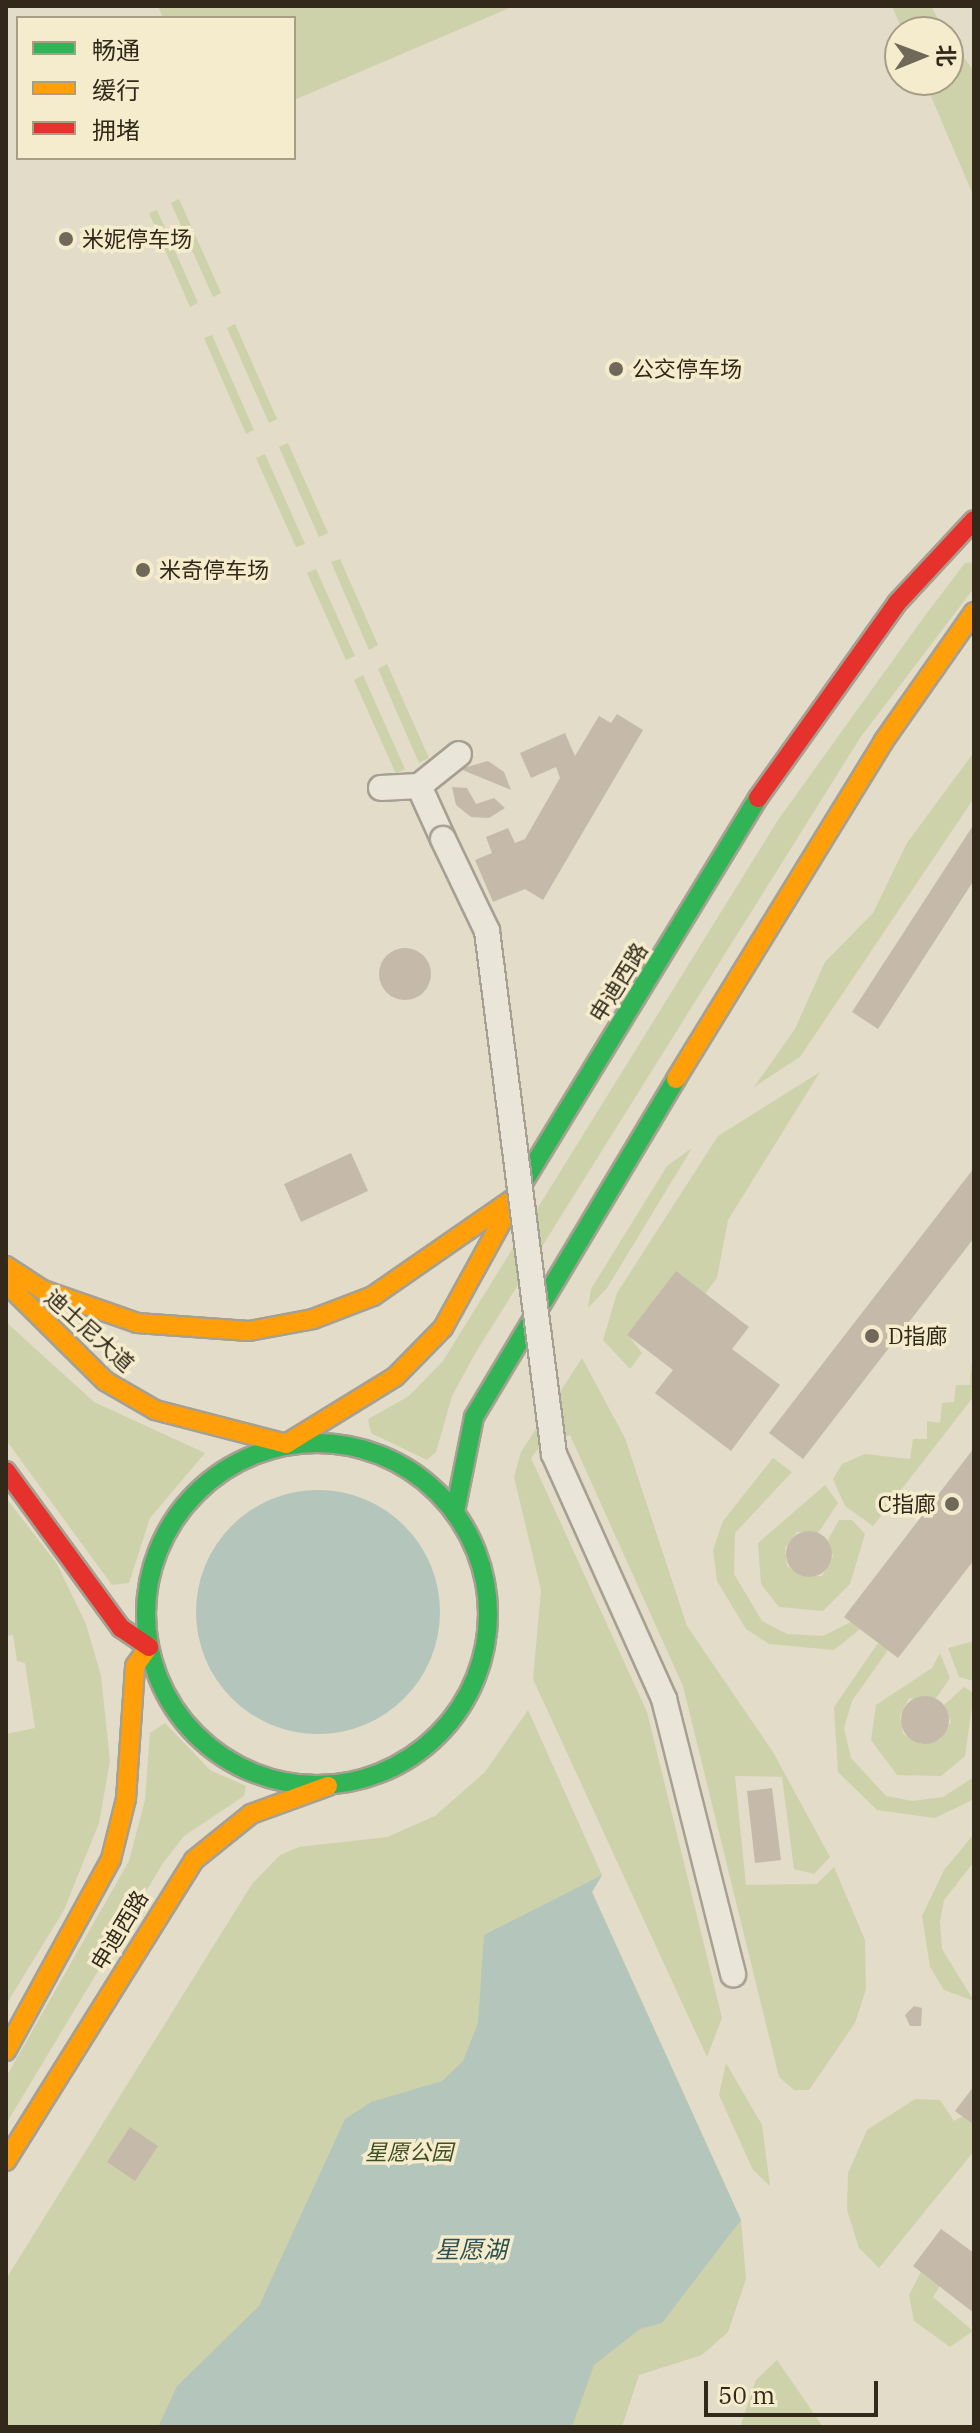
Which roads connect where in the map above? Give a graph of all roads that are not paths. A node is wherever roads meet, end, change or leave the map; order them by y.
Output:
1 (974, 520) edge
2 (974, 612) edge
3 (459, 754) dead end
4 (419, 786) junction
5 (381, 788) dead end
6 (513, 1199) junction
7 (6, 1266) edge
8 (6, 1283) edge
9 (286, 1444) junction
10 (6, 1471) edge
11 (455, 1512) junction
12 (149, 1647) junction
13 (328, 1786) junction
14 (733, 1974) dead end
15 (6, 2051) edge
16 (6, 2161) edge

1 - 6 main road, 申迪西路
2 - 11 main road
3 - 4 street
4 - 5 street
4 - 14 street, bridge
6 - 7 main road
6 - 9 main road, 申迪西路
8 - 9 main road, 迪士尼大道
9 - 11 main road
9 - 12 main road
10 - 12 main road
11 - 13 main road
12 - 13 main road
12 - 15 main road, 申迪西路
13 - 16 main road, 申迪西路

